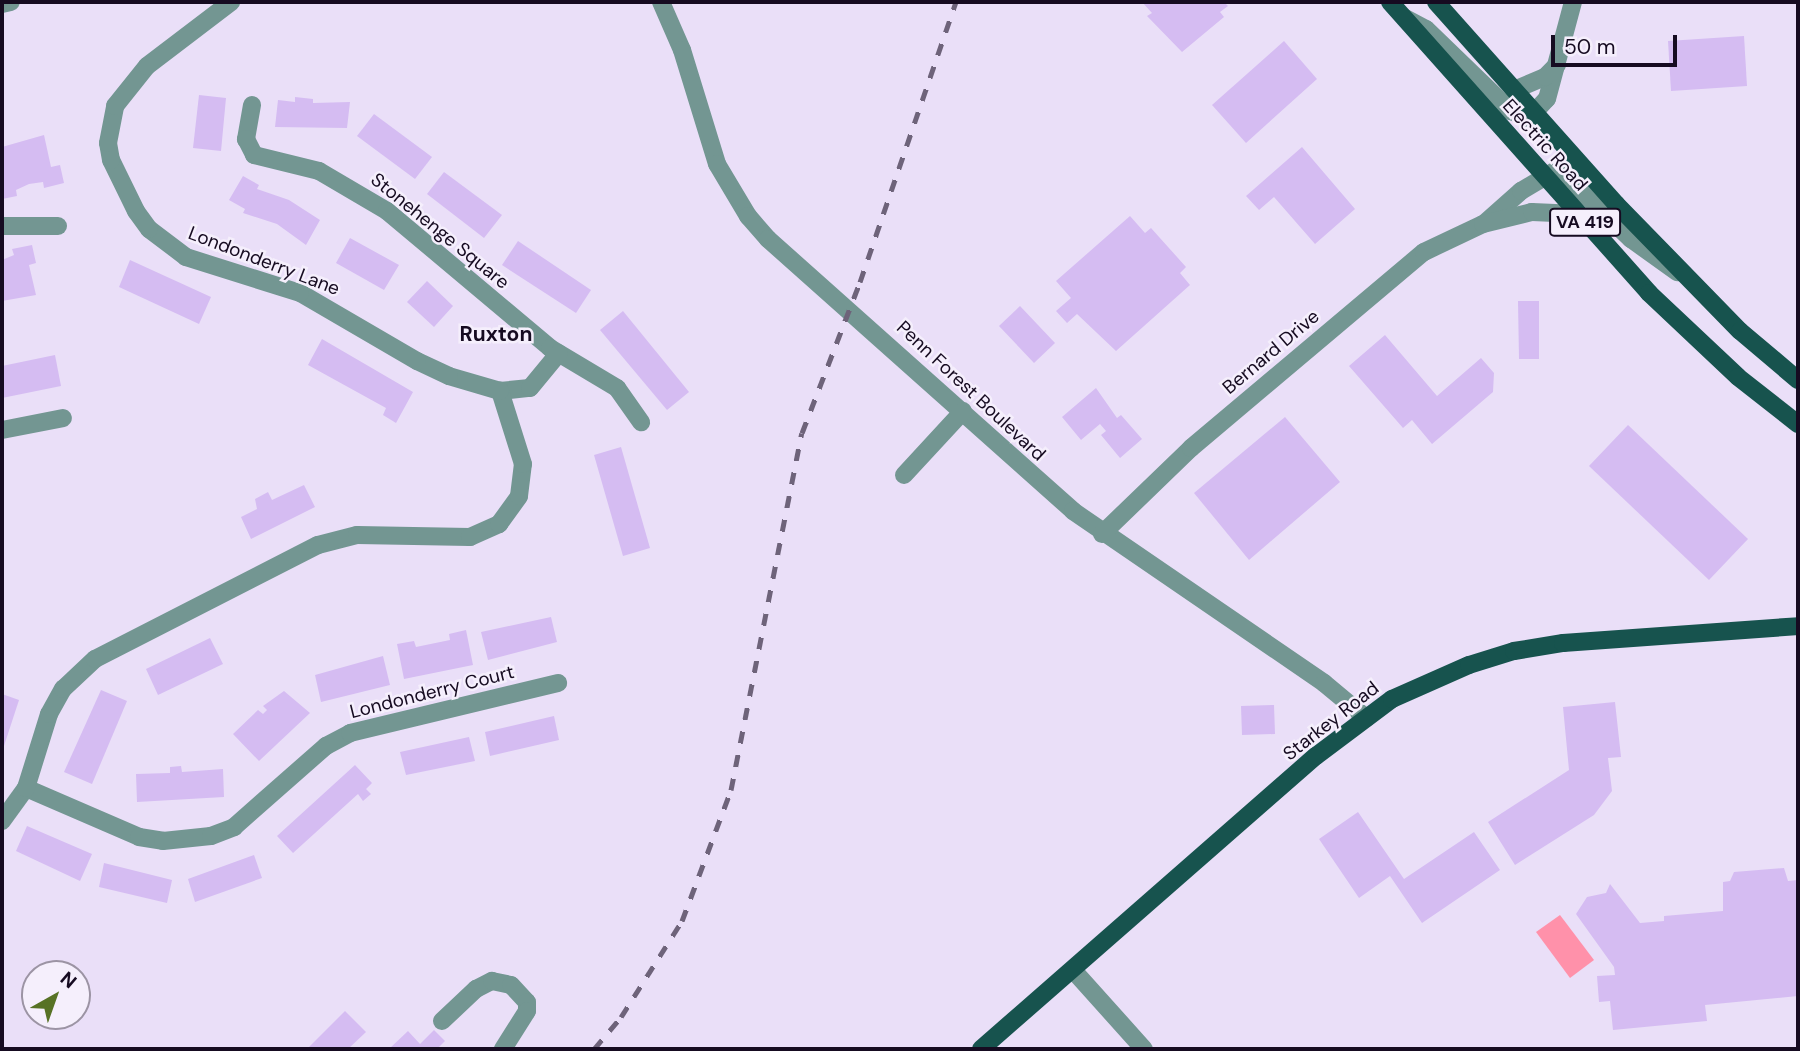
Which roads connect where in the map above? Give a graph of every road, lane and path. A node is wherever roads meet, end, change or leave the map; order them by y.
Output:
1 (11, 2) edge
2 (231, 2) edge
3 (661, 2) edge
4 (1390, 2) edge
5 (1436, 2) edge
6 (1573, 2) edge
7 (2, 4) edge
8 (1403, 17) junction
9 (1557, 65) junction
10 (1514, 90) junction
11 (252, 106) dead end
12 (1535, 113) junction
13 (1544, 175) junction
14 (1578, 214) junction
15 (1483, 224) junction
16 (2, 226) edge
17 (58, 226) dead end
18 (1685, 277) junction
19 (559, 353) junction
20 (1798, 380) edge
21 (500, 391) junction
22 (963, 411) junction
23 (63, 418) dead end
24 (641, 422) dead end
25 (1798, 424) edge
26 (2, 430) edge
27 (904, 475) dead end
28 (1102, 534) junction
29 (1798, 626) edge
30 (558, 683) dead end
31 (1366, 718) junction
32 (26, 788) junction
33 (2, 821) edge
34 (1073, 970) junction
35 (442, 1021) dead end
36 (503, 1049) edge
37 (981, 1049) edge
38 (1144, 1049) edge

1 - 7 street
2 - 21 street, Londonderry Lane
3 - 22 street, Penn Forest Boulevard
4 - 8 main road, Electric Road / VA 419
5 - 10 main road, Electric Road / VA 419
6 - 9 street
8 - 12 street
8 - 13 main road, Electric Road / VA 419
9 - 10 street
9 - 12 street
10 - 12 main road, Electric Road / VA 419
11 - 19 street, Stonehenge Square
12 - 18 main road, Electric Road / VA 419
13 - 14 main road, Electric Road / VA 419
13 - 15 street, Bernard Drive
13 - 18 street
14 - 15 street, Bernard Drive
14 - 25 main road, Electric Road / VA 419
15 - 28 street, Bernard Drive
16 - 17 street
18 - 20 main road, Electric Road / VA 419
19 - 21 street
19 - 24 street, Stonehenge Square
21 - 32 street
22 - 27 street
22 - 28 street, Penn Forest Boulevard
23 - 26 street
28 - 31 street, Penn Forest Boulevard
29 - 31 main road, Starkey Road
30 - 32 street, Londonderry Court
31 - 34 main road, Starkey Road
32 - 33 street
34 - 37 main road, Starkey Road
34 - 38 street
35 - 36 street

